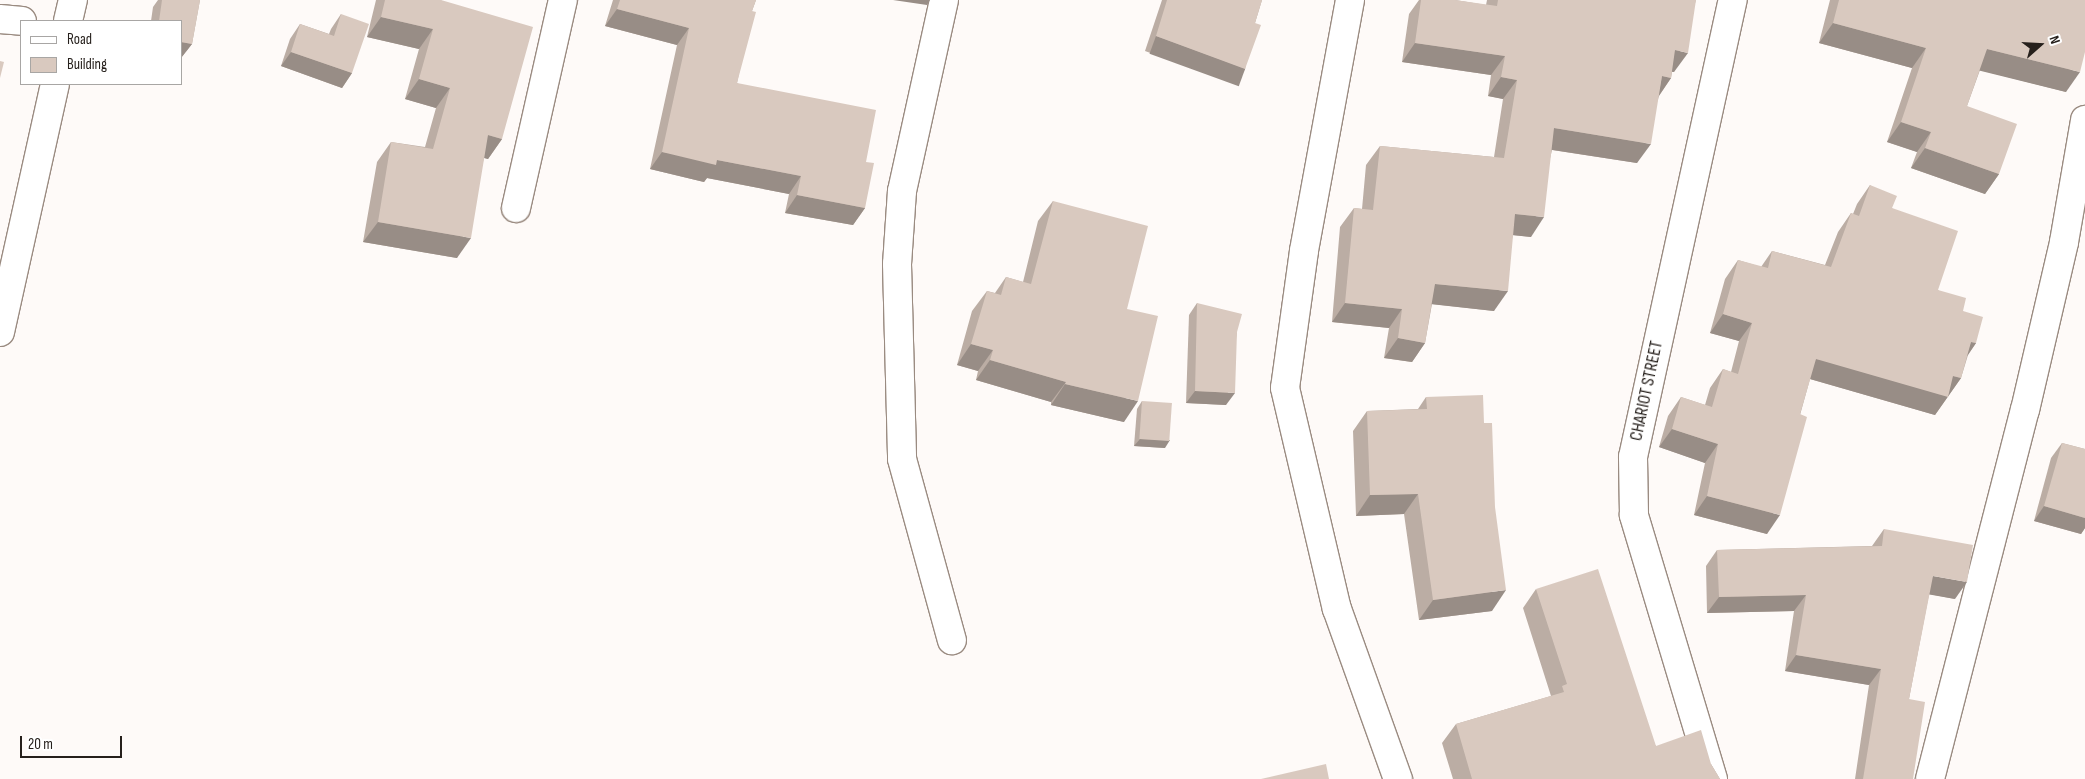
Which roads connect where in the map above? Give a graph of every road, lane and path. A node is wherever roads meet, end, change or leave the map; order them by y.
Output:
1 (73, 0) edge
2 (562, 0) edge
3 (944, 0) edge
4 (1350, 0) edge
5 (1733, 0) edge
6 (0, 19) edge
7 (68, 20) edge
8 (20, 21) edge
9 (54, 85) edge
10 (2085, 120) edge
11 (516, 208) dead end
12 (0, 332) edge
13 (952, 640) dead end
14 (1398, 779) edge
15 (1713, 779) edge
16 (1930, 779) edge

1 - 7 street
2 - 11 street
3 - 13 street
4 - 14 street
5 - 15 street, CHARIOT STREET
6 - 8 street
9 - 12 street
10 - 16 street

